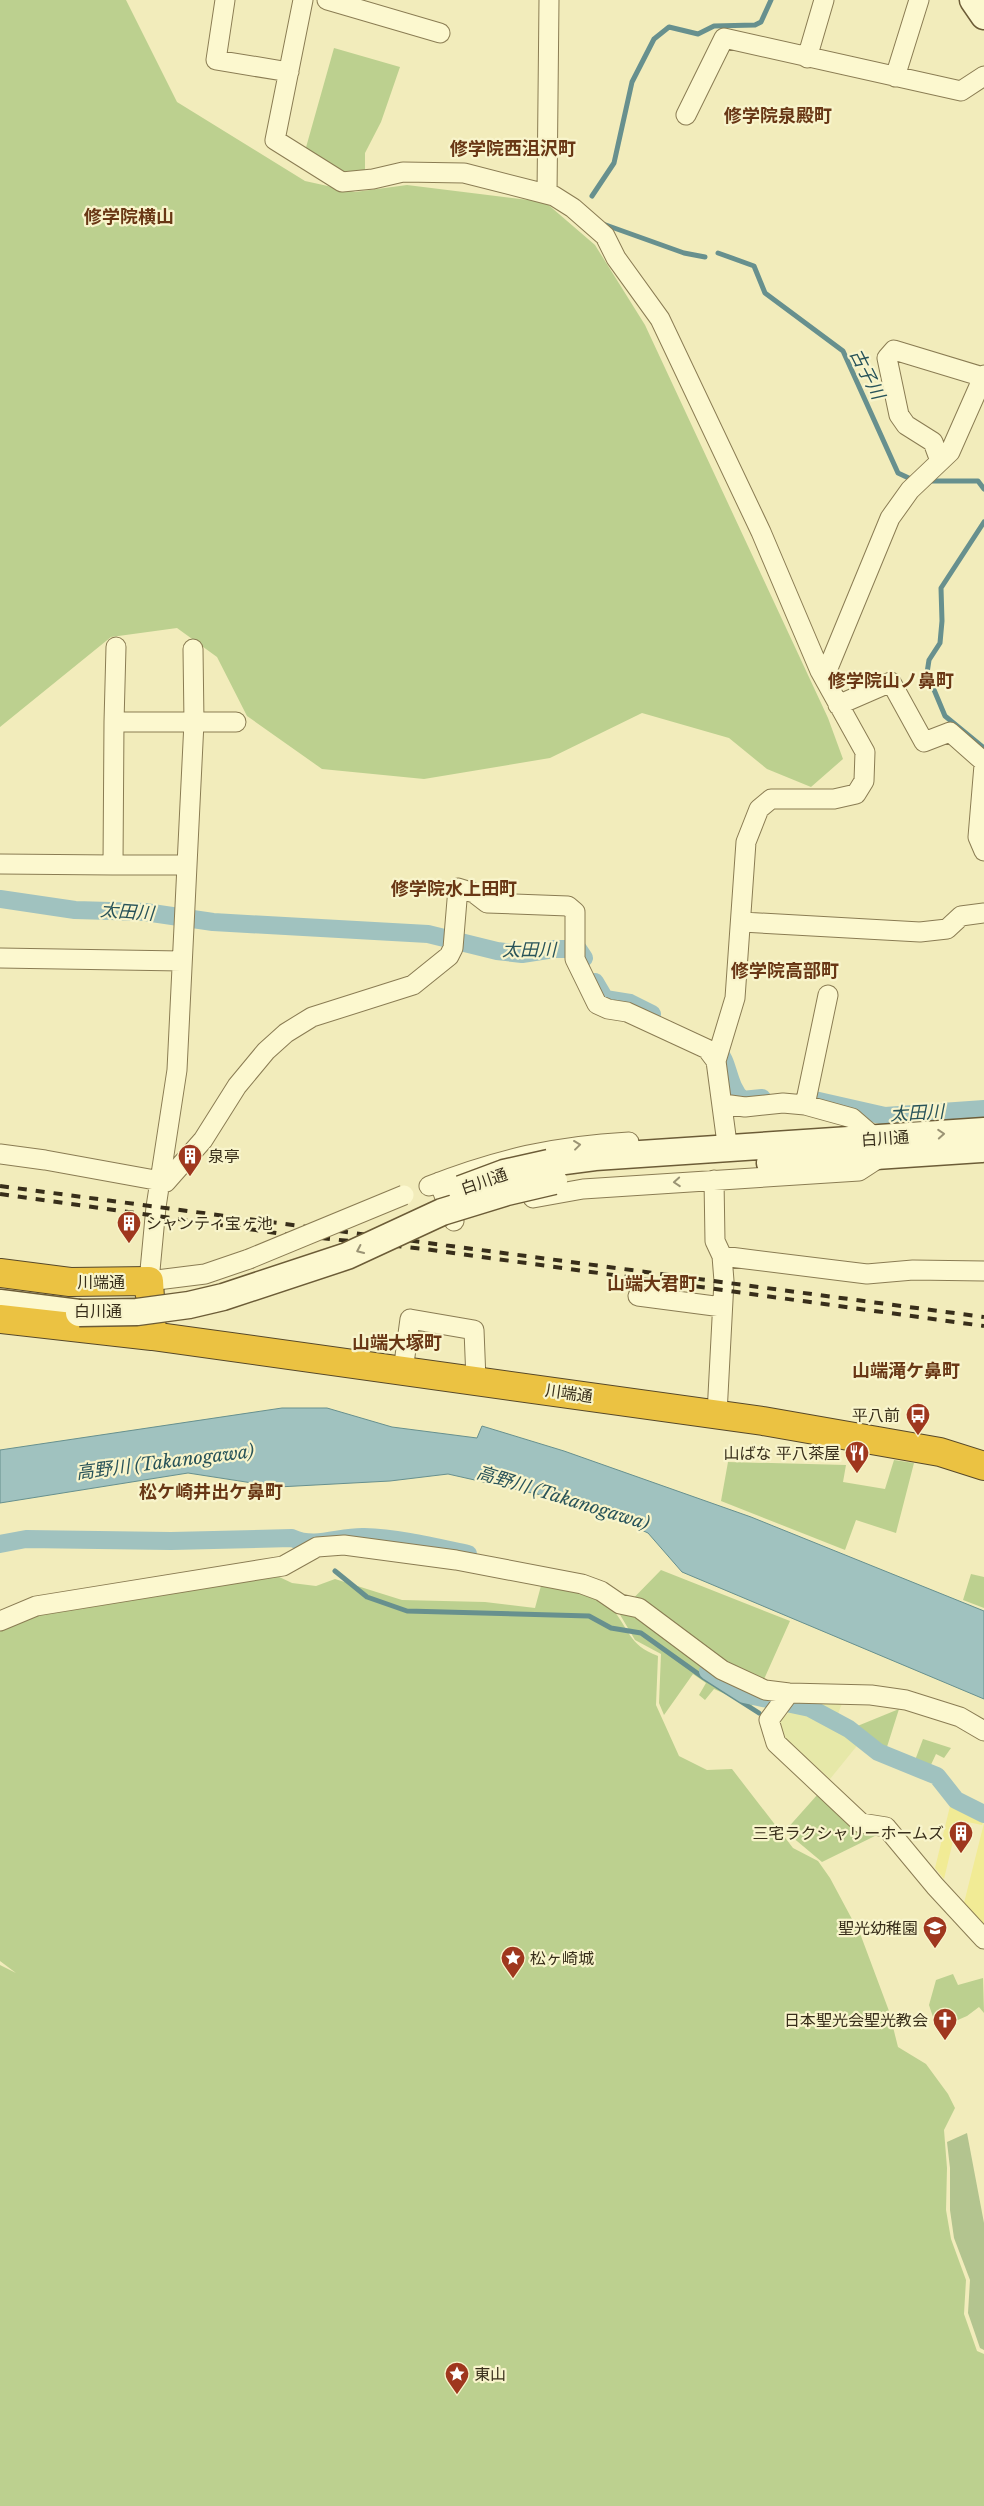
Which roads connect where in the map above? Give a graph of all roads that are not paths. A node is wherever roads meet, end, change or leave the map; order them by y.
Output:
1 (225, 0) edge
2 (303, 0) edge
3 (327, 0) edge
4 (550, 0) edge
5 (824, 0) edge
6 (919, 0) edge
7 (973, 0) edge
8 (984, 16) edge
9 (440, 33) dead end
10 (807, 58) junction
11 (289, 72) junction
12 (984, 76) edge
13 (894, 77) junction
14 (686, 116) dead end
15 (547, 194) junction
16 (984, 376) edge
17 (940, 461) junction
18 (116, 647) dead end
19 (193, 649) dead end
20 (824, 678) junction
21 (838, 704) junction
22 (114, 722) junction
23 (194, 722) junction
24 (236, 722) dead end
25 (984, 763) edge
26 (984, 851) edge
27 (0, 864) edge
28 (112, 865) junction
29 (187, 865) junction
30 (984, 913) edge
31 (742, 922) junction
32 (0, 958) edge
33 (181, 961) junction
34 (828, 995) dead end
35 (716, 1061) junction
36 (723, 1104) junction
37 (805, 1105) junction
38 (984, 1131) edge
39 (726, 1136) junction
40 (873, 1142) junction
41 (984, 1149) edge
42 (0, 1154) edge
43 (714, 1180) junction
44 (160, 1181) junction
45 (422, 1188) junction
46 (722, 1256) junction
47 (984, 1271) edge
48 (0, 1274) edge
49 (149, 1281) junction
50 (0, 1288) edge
51 (638, 1296) dead end
52 (0, 1303) edge
53 (79, 1305) junction
54 (722, 1307) junction
55 (0, 1319) edge
56 (152, 1336) junction
57 (403, 1371) junction
58 (476, 1380) junction
59 (717, 1414) junction
60 (984, 1466) edge
61 (0, 1621) edge
62 (784, 1701) junction
63 (984, 1731) edge
64 (984, 1939) edge

1 - 11 street
2 - 11 street
3 - 9 street
4 - 15 street
5 - 10 street
6 - 13 street
7 - 8 street
10 - 13 street
10 - 14 street
11 - 15 street
12 - 13 street
15 - 20 street
16 - 17 street
16 - 17 street
17 - 20 street
18 - 22 street
19 - 23 street
20 - 21 street
21 - 25 street
21 - 31 street
22 - 23 street
22 - 28 street
23 - 24 street
23 - 29 street
25 - 26 street
27 - 28 street
28 - 29 street
29 - 33 street
30 - 31 street
31 - 35 street
32 - 33 street
33 - 44 street
34 - 37 street
35 - 36 street
35 - 44 street
36 - 37 street
36 - 39 street
37 - 40 street
40 -> 38 street, 白川通
39 - 40 street
45 -> 39 street
40 - 41 street, 白川通
40 - 43 street
40 - 53 street, 白川通, bridge
42 - 44 street
43 -> 45 street
43 - 46 street
44 - 49 street
45 - 49 street, bridge
46 - 47 street
46 - 54 street
48 - 49 highway, 川端通
49 - 56 highway, 川端通
50 - 53 street, 白川通
51 - 54 street
52 - 53 street, 白川通
54 - 59 street
55 - 56 highway, 川端通
56 - 57 highway, 川端通
57 - 58 highway, 川端通
57 - 58 street
58 - 59 highway, 川端通
59 - 60 highway, 川端通
61 - 62 street
62 - 63 street
62 - 64 street

